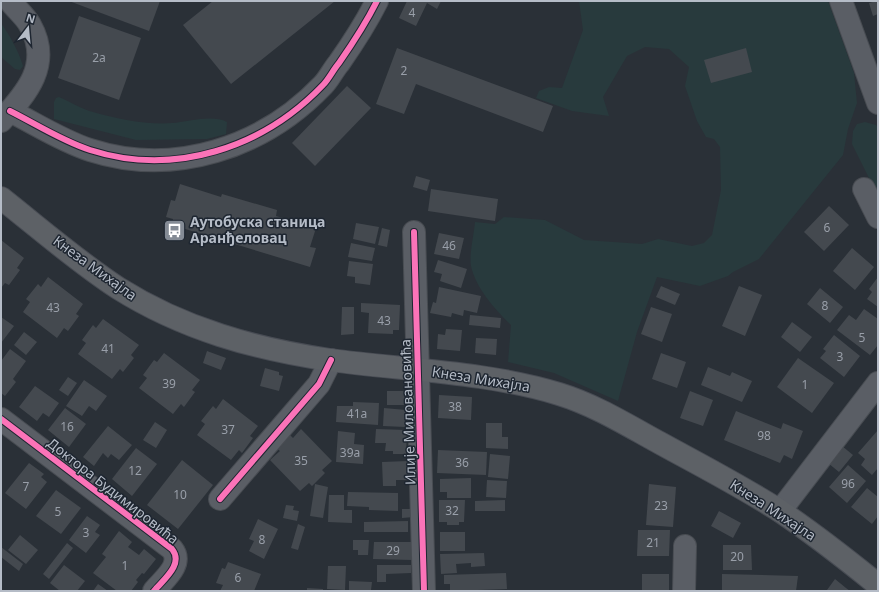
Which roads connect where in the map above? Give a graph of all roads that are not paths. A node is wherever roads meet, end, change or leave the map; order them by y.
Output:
1 (10, 1) edge
2 (377, 1) edge
3 (841, 1) edge
4 (878, 103) edge
5 (6, 116) edge
6 (864, 189) dead end
7 (1, 198) edge
8 (878, 217) edge
9 (414, 232) dead end
10 (331, 360) junction
11 (419, 370) junction
12 (878, 383) edge
13 (1, 419) edge
14 (220, 499) dead end
15 (780, 511) junction
16 (686, 546) dead end
17 (878, 585) edge
18 (154, 591) edge
19 (424, 591) edge
20 (684, 591) edge

1 - 5 street
2 - 5 street
3 - 4 street
6 - 8 street
7 - 10 main road, Кнеза Михајла
9 - 11 street, Илије Миловановића
10 - 11 main road, Кнеза Михајла
10 - 14 street
11 - 15 main road, Кнеза Михајла
11 - 19 street, Илије Миловановића
12 - 15 street
13 - 18 street, Доктора Будимировића
15 - 17 main road, Кнеза Михајла
16 - 20 street

